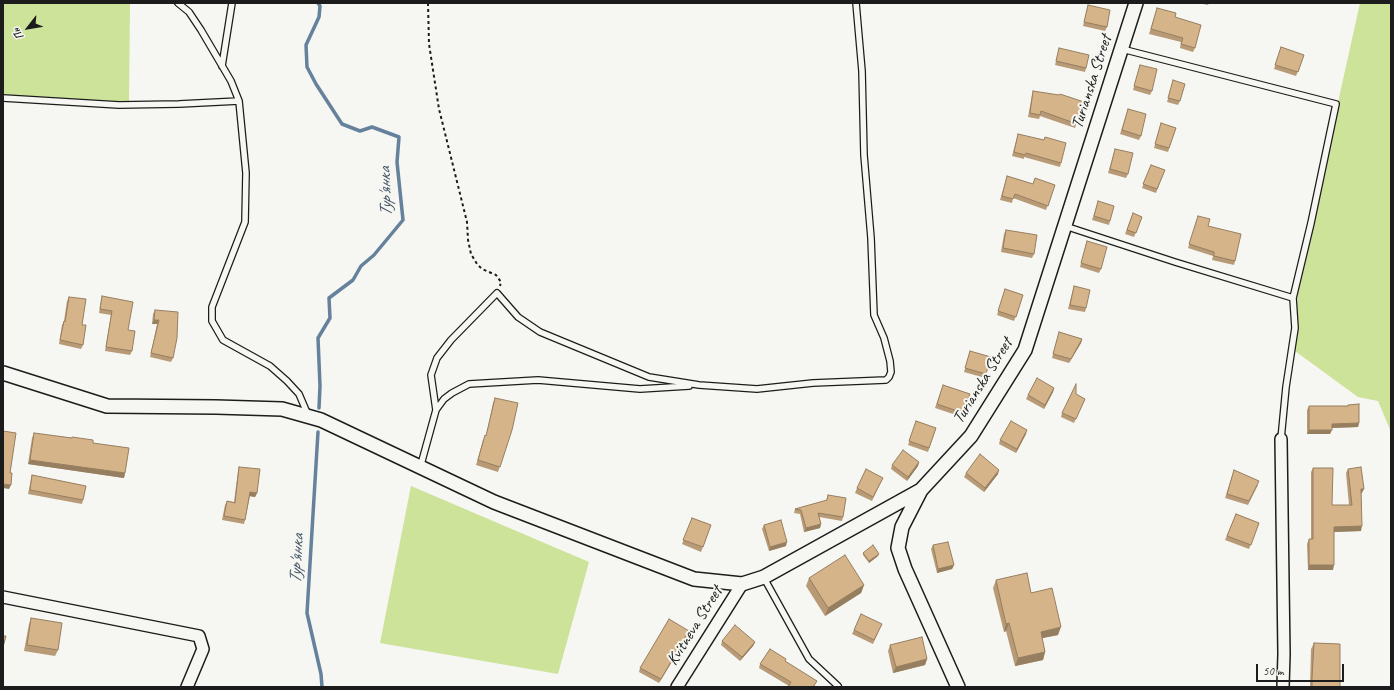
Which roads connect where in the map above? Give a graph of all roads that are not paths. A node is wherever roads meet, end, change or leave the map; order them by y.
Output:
1 (178, 3) edge
2 (232, 3) edge
3 (856, 3) edge
4 (1136, 3) edge
5 (1122, 49) junction
6 (222, 66) junction
7 (3, 98) edge
8 (239, 101) junction
9 (1065, 226) junction
10 (1293, 298) junction
11 (3, 373) edge
12 (699, 385) junction
13 (436, 410) junction
14 (309, 417) junction
15 (1282, 439) joint
16 (420, 468) junction
17 (921, 490) junction
18 (764, 577) junction
19 (742, 584) junction
20 (3, 597) edge
21 (838, 686) dead end
22 (187, 687) edge
23 (678, 687) edge
24 (958, 687) edge
25 (1283, 687) edge

1 - 6 lane
2 - 6 lane
3 - 12 lane
4 - 5 street, Turianska Street
5 - 9 street, Turianska Street
5 - 10 lane
6 - 8 lane
7 - 8 lane
8 - 14 lane
9 - 10 lane
9 - 17 street, Turianska Street
10 - 15 lane
11 - 14 street
12 - 13 lane
12 - 13 lane
13 - 16 lane
14 - 16 street
15 - 25 street
16 - 19 street
17 - 18 street
17 - 24 street, Turianska Street
18 - 19 street
18 - 21 lane
19 - 23 street, Kvitneva Street
20 - 22 street

